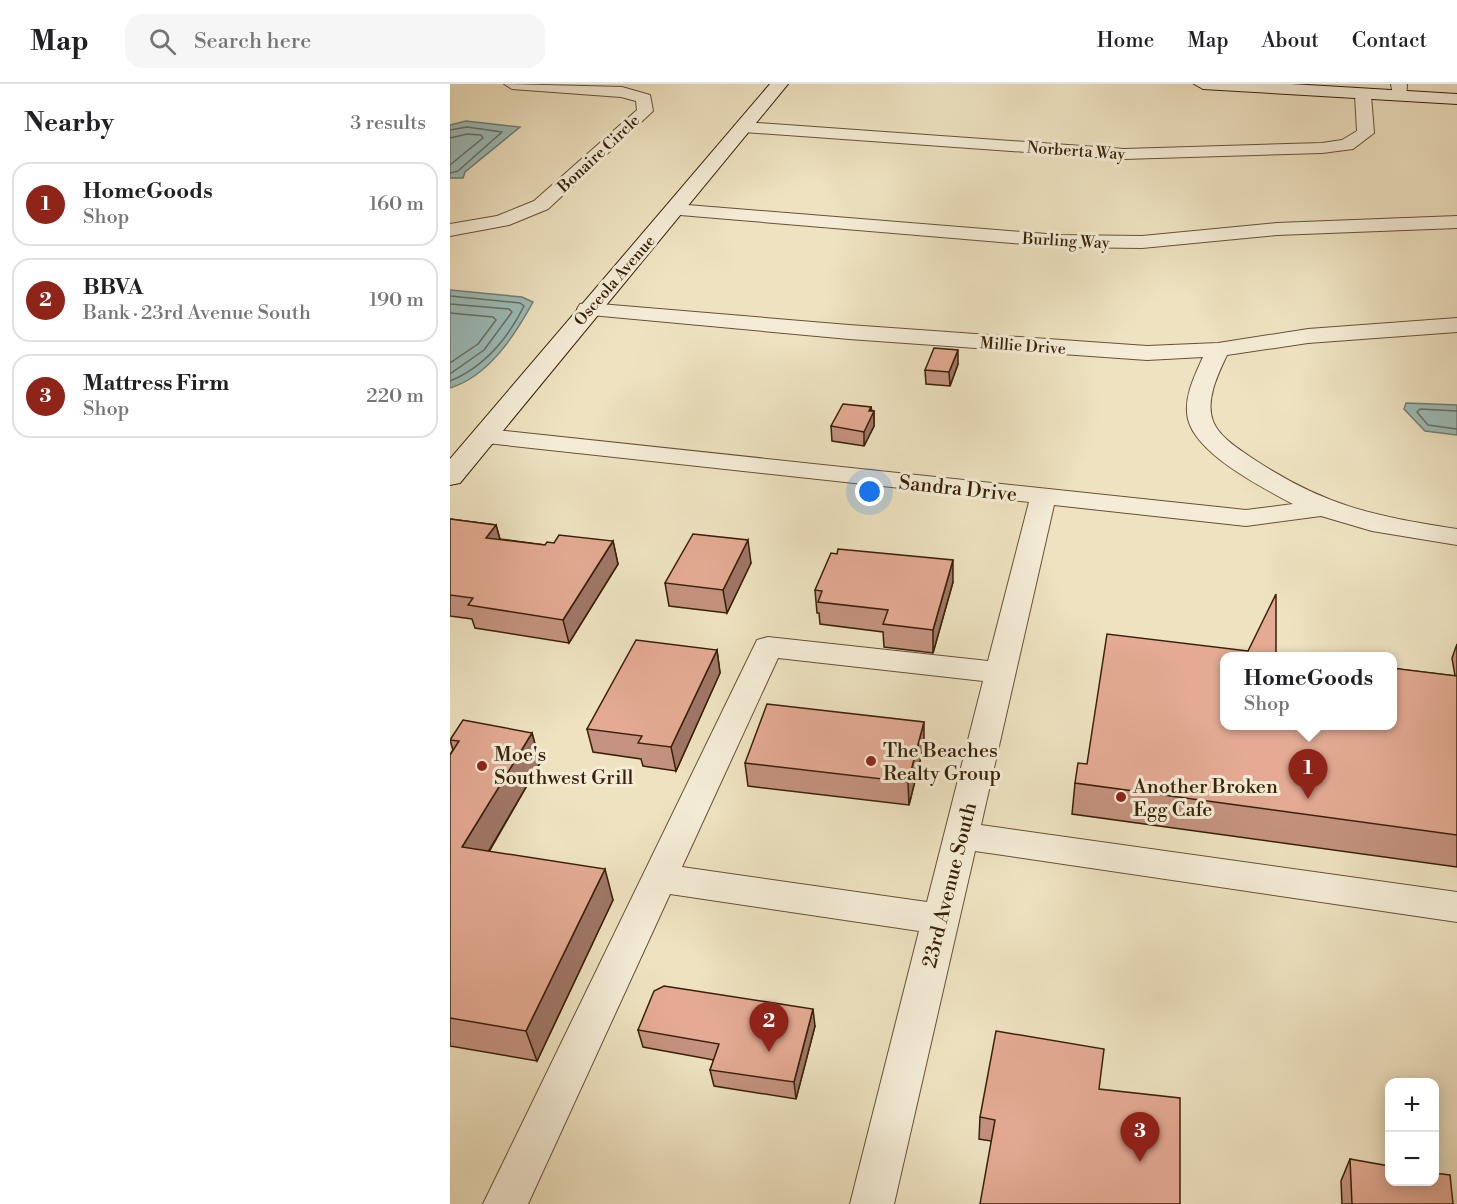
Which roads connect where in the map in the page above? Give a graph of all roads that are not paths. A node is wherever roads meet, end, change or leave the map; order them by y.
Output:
1 (512, 84) edge
2 (779, 84) edge
3 (1203, 84) edge
4 (1399, 90) edge
5 (1363, 95) junction
6 (1457, 101) edge
7 (743, 127) junction
8 (675, 210) junction
9 (1457, 222) edge
10 (450, 230) edge
11 (588, 309) junction
12 (1457, 325) edge
13 (1218, 350) junction
14 (486, 436) junction
15 (450, 477) edge
16 (1043, 497) junction
17 (1323, 508) junction
18 (1457, 537) edge
19 (1001, 673) junction
20 (961, 836) junction
21 (659, 878) junction
22 (1457, 907) edge
23 (941, 919) junction
24 (505, 1204) edge
25 (872, 1204) edge

1 - 10 street, Bonaire Circle
2 - 7 street, Osceola Avenue
3 - 5 street
4 - 5 street
4 - 6 street
5 - 7 street, Norberta Way
7 - 8 street, Osceola Avenue
8 - 9 street, Burling Way
8 - 11 street, Osceola Avenue
11 - 13 street, Millie Drive
11 - 14 street, Osceola Avenue
12 - 13 street, Millie Drive
13 - 17 street, Sandra Drive
14 - 15 street, Osceola Avenue
14 - 16 street, Sandra Drive
16 - 17 street, Sandra Drive
16 - 19 street, 23rd Avenue South
17 - 18 street, Sandra Drive
19 - 20 street, 23rd Avenue South
19 - 21 street
20 - 22 street
20 - 23 street, 23rd Avenue South
21 - 23 street
21 - 24 street
23 - 25 street, 23rd Avenue South

